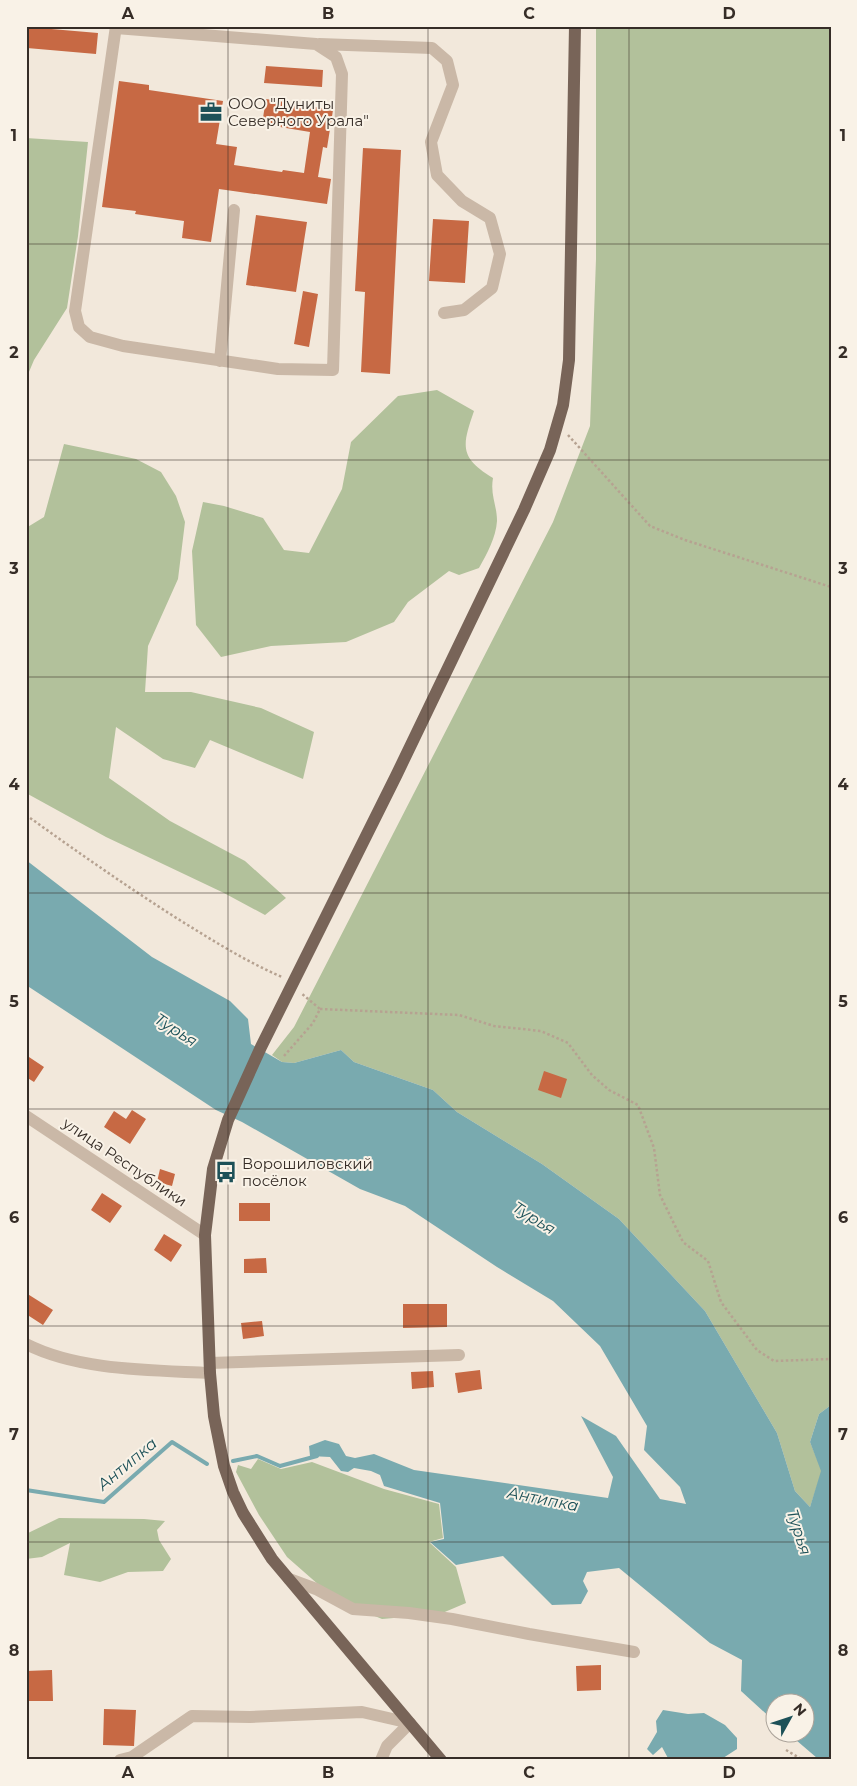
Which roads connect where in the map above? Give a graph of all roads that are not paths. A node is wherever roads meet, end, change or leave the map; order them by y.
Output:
1 (116, 27) edge
2 (576, 31) edge
3 (316, 44) junction
4 (234, 210) dead end
5 (444, 314) dead end
6 (220, 361) junction
7 (26, 1116) edge
8 (205, 1235) junction
9 (26, 1344) edge
10 (459, 1355) dead end
11 (210, 1368) junction
12 (288, 1578) junction
13 (634, 1652) dead end
14 (410, 1723) junction
15 (120, 1760) edge
16 (381, 1760) edge
17 (441, 1760) edge

1 - 3 street
1 - 6 street
2 - 8 main road
3 - 5 street
3 - 6 street
4 - 6 street
7 - 8 street, улица Республики
8 - 11 main road
9 - 11 street
10 - 11 street
11 - 12 main road
12 - 13 street
12 - 14 main road
14 - 15 street
14 - 16 street
14 - 17 main road

